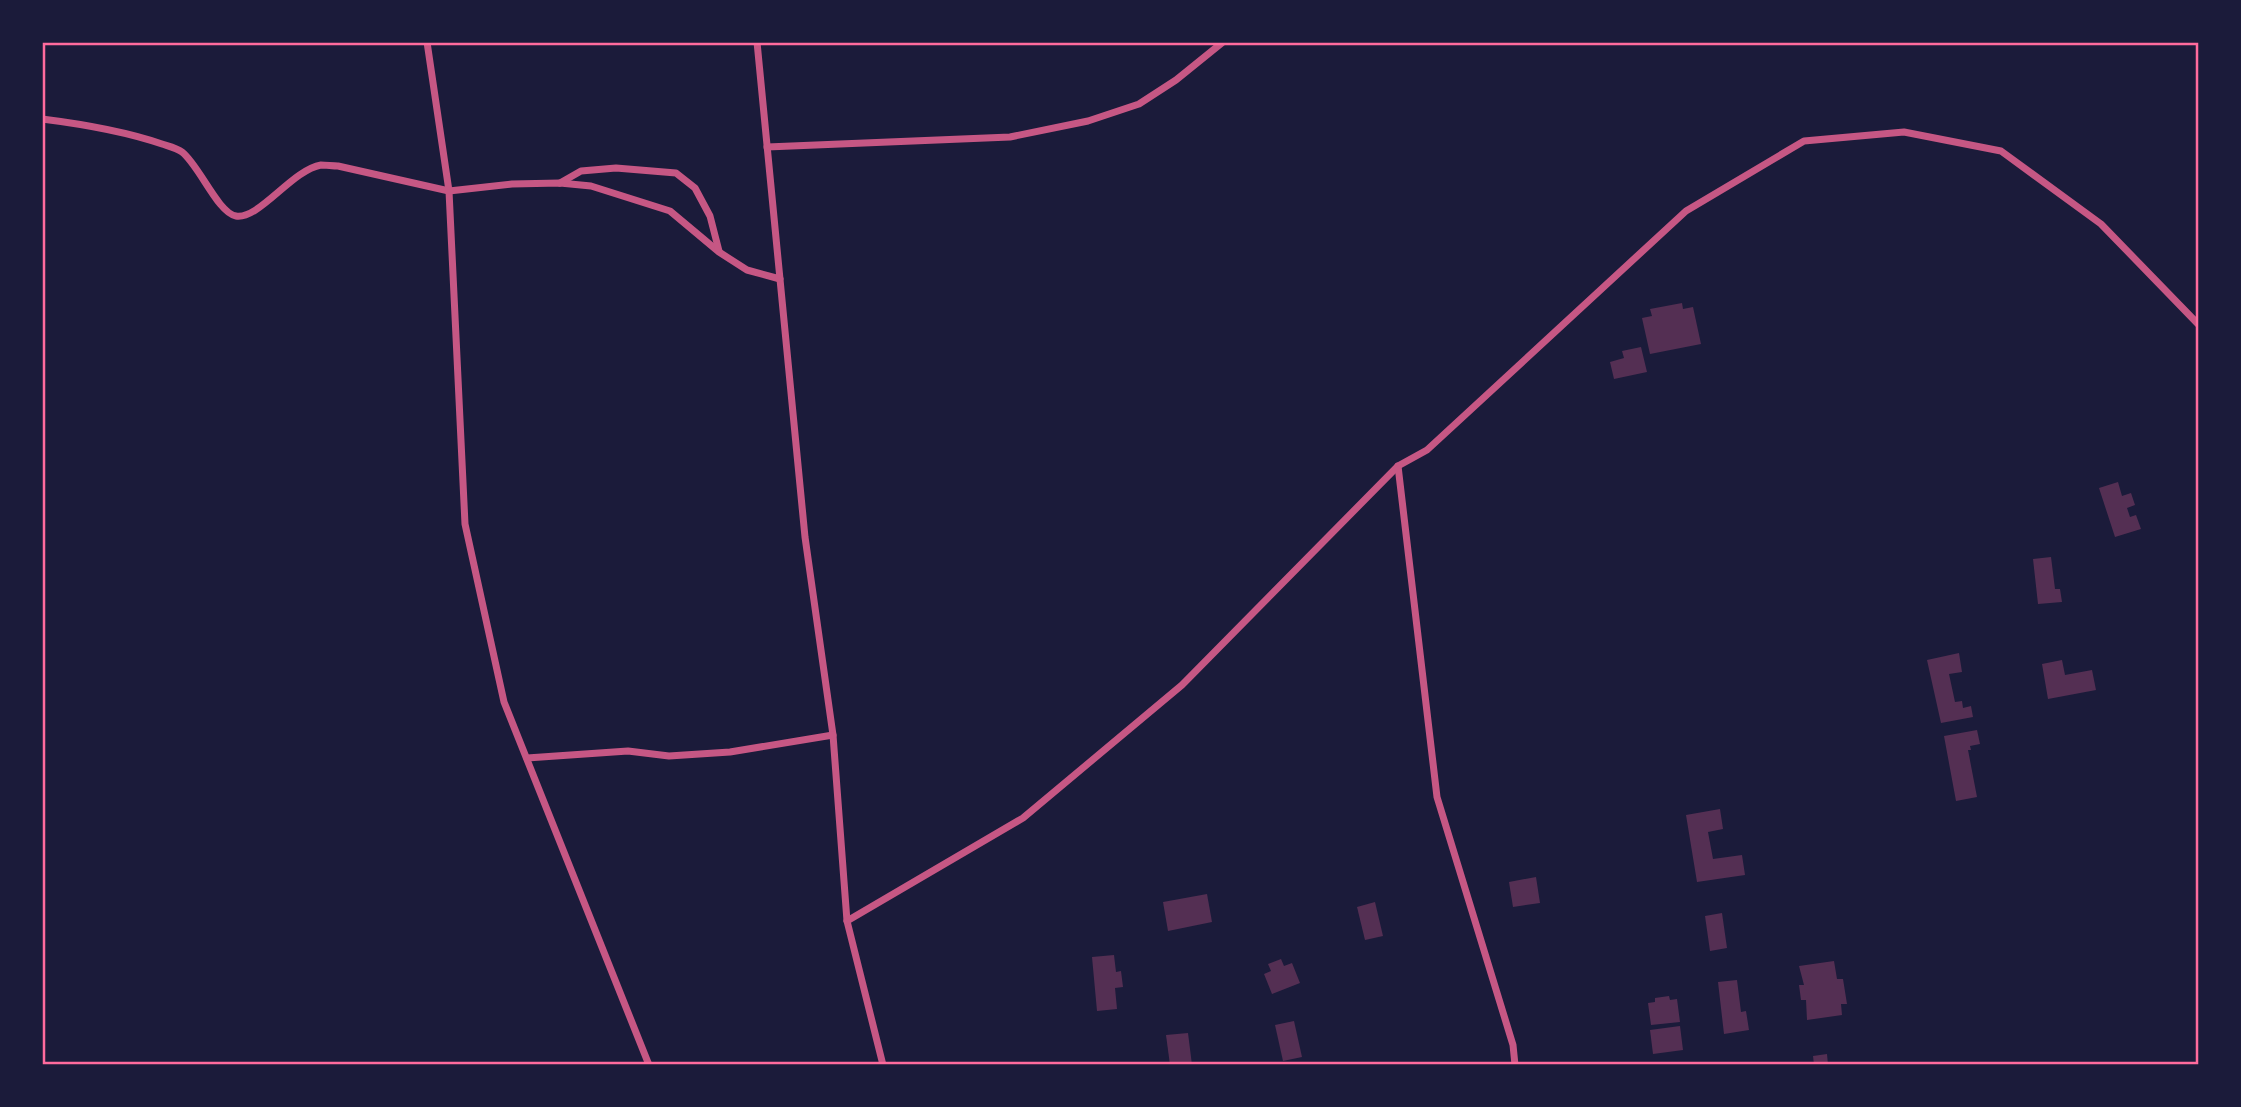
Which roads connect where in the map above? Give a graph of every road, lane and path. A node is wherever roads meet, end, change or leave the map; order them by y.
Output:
1 (427, 42) edge
2 (757, 42) edge
3 (1223, 42) edge
4 (42, 119) edge
5 (767, 147) junction
6 (560, 183) junction
7 (449, 191) junction
8 (719, 252) junction
9 (780, 279) junction
10 (2199, 325) edge
11 (1398, 466) junction
12 (833, 735) junction
13 (527, 758) junction
14 (848, 921) junction
15 (649, 1065) edge
16 (883, 1065) edge
17 (1515, 1065) edge

1 - 7 street
2 - 5 street
3 - 5 street
4 - 7 street
5 - 9 street
6 - 7 street
6 - 8 street
6 - 8 street
7 - 13 street
8 - 9 street
9 - 12 street
10 - 11 street
11 - 14 street
11 - 17 street
12 - 13 street
12 - 14 street
13 - 15 street
14 - 16 street

